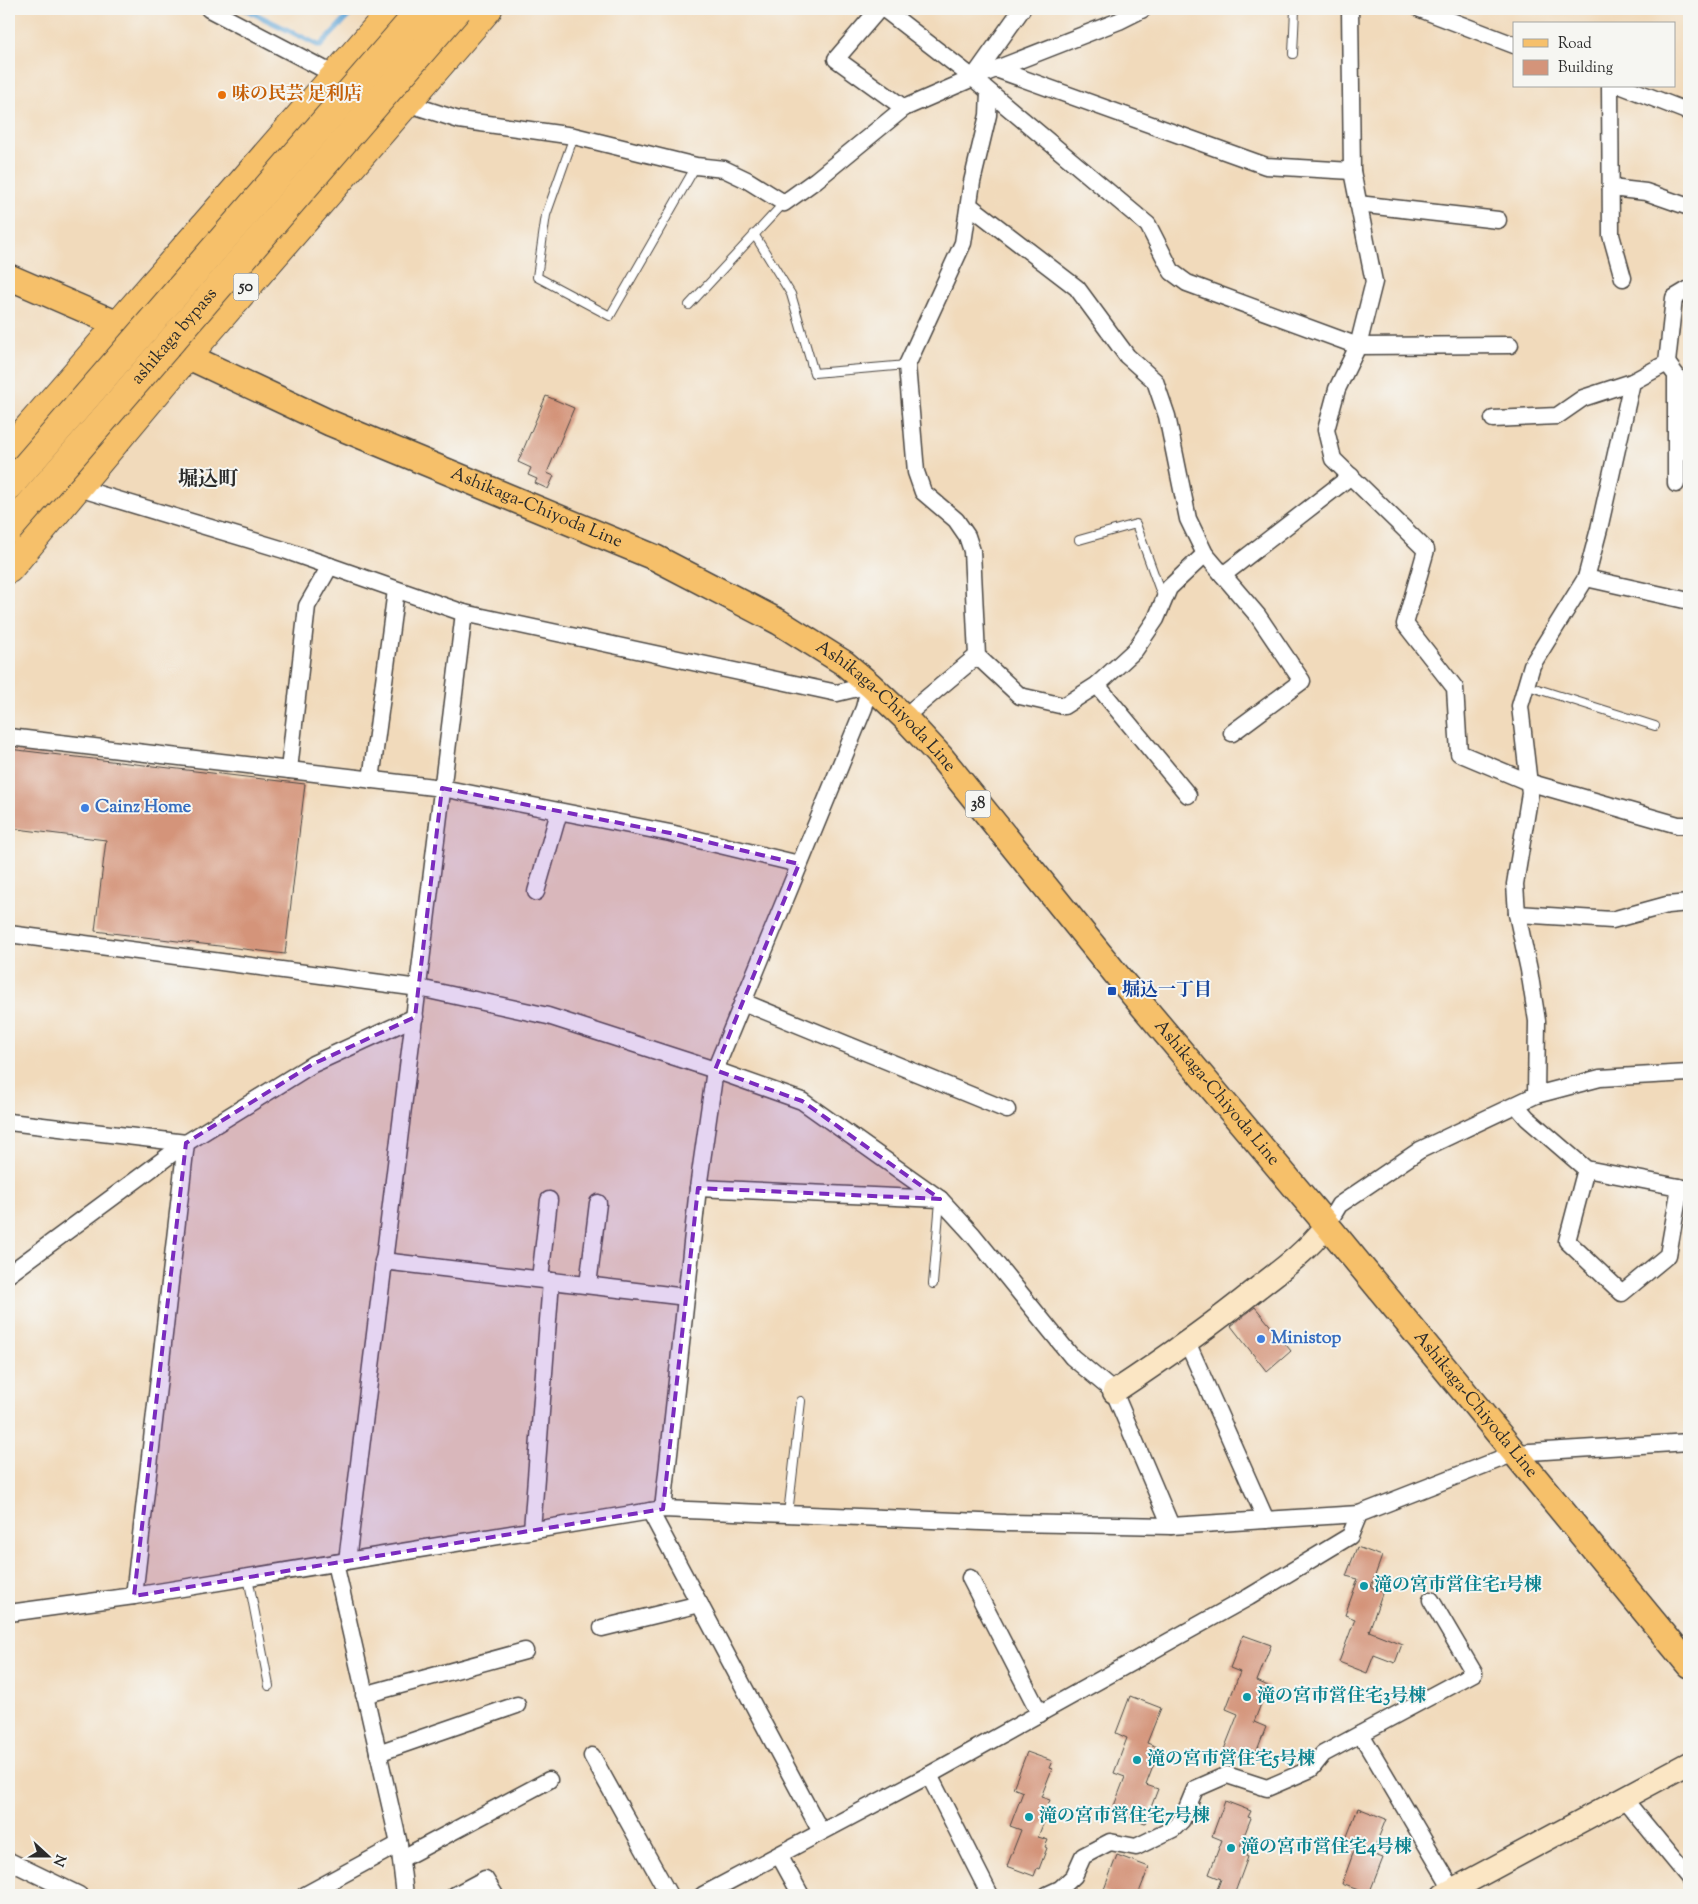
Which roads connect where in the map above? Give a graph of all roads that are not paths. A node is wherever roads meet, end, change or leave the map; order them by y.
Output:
1 (209, 9) edge
2 (392, 9) edge
3 (422, 9) edge
4 (458, 9) edge
5 (488, 9) edge
6 (879, 9) edge
7 (884, 9) edge
8 (1022, 9) edge
9 (1143, 9) edge
10 (1295, 9) edge
11 (1350, 9) edge
12 (1425, 10) edge
13 (1513, 45) edge
14 (1293, 54) dead end
15 (996, 69) junction
16 (335, 74) junction
17 (973, 78) junction
18 (1610, 88) edge
19 (1627, 88) edge
20 (989, 92) junction
21 (406, 102) junction
22 (904, 108) junction
23 (1689, 112) edge
24 (574, 136) junction
25 (696, 166) junction
26 (1352, 171) junction
27 (1611, 188) junction
28 (784, 203) junction
29 (1358, 204) junction
30 (969, 205) junction
31 (1689, 208) edge
32 (1498, 220) dead end
33 (754, 234) junction
34 (9, 277) edge
35 (1623, 278) dead end
36 (1689, 289) edge
37 (689, 305) dead end
38 (119, 324) junction
39 (1510, 345) dead end
40 (1358, 346) junction
41 (187, 356) junction
42 (907, 364) junction
43 (1667, 364) junction
44 (1632, 382) junction
45 (1493, 419) dead end
46 (9, 450) edge
47 (1351, 476) junction
48 (1676, 484) dead end
49 (9, 486) edge
50 (76, 487) junction
51 (9, 529) edge
52 (1079, 540) dead end
53 (1205, 554) junction
54 (330, 566) junction
55 (9, 569) edge
56 (1223, 575) junction
57 (1586, 578) junction
58 (396, 590) junction
59 (1163, 601) junction
60 (1689, 601) edge
61 (464, 613) junction
62 (977, 656) junction
63 (870, 685) junction
64 (1097, 685) junction
65 (1525, 685) junction
66 (904, 717) junction
67 (1655, 726) dead end
68 (1232, 733) dead end
69 (9, 737) edge
70 (289, 770) junction
71 (372, 780) junction
72 (1528, 782) junction
73 (442, 788) junction
74 (1188, 795) dead end
75 (558, 812) junction
76 (1689, 825) edge
77 (799, 864) junction
78 (536, 892) dead end
79 (1689, 903) edge
80 (1517, 914) junction
81 (9, 934) edge
82 (418, 988) junction
83 (742, 1002) junction
84 (415, 1017) junction
85 (715, 1070) junction
86 (1689, 1073) edge
87 (1536, 1095) junction
88 (1518, 1106) junction
89 (1007, 1110) dead end
90 (9, 1122) edge
91 (186, 1143) junction
92 (1586, 1170) junction
93 (698, 1188) junction
94 (1685, 1188) edge
95 (940, 1199) junction
96 (548, 1200) dead end
97 (598, 1203) dead end
98 (1327, 1225) junction
99 (383, 1261) junction
100 (9, 1274) edge
101 (546, 1280) junction
102 (934, 1284) dead end
103 (588, 1285) junction
104 (686, 1297) junction
105 (1188, 1344) junction
106 (1114, 1392) junction
107 (801, 1401) dead end
108 (1689, 1442) edge
109 (1515, 1453) junction
110 (657, 1510) junction
111 (788, 1514) junction
112 (1360, 1514) junction
113 (1266, 1520) junction
114 (1171, 1526) junction
115 (532, 1530) junction
116 (341, 1562) junction
117 (248, 1577) junction
118 (970, 1578) dead end
119 (134, 1596) junction
120 (1432, 1600) dead end
121 (700, 1604) junction
122 (9, 1613) edge
123 (602, 1628) dead end
124 (525, 1651) dead end
125 (1689, 1666) edge
126 (269, 1686) dead end
127 (364, 1695) junction
128 (518, 1705) dead end
129 (1040, 1714) junction
130 (1361, 1734) junction
131 (378, 1753) junction
132 (592, 1756) dead end
133 (1689, 1763) edge
134 (929, 1775) junction
135 (550, 1780) dead end
136 (1624, 1799) junction
137 (821, 1832) junction
138 (400, 1852) junction
139 (779, 1855) junction
140 (9, 1861) edge
141 (1689, 1878) edge
142 (1448, 1892) edge
143 (72, 1894) edge
144 (305, 1895) edge
145 (404, 1895) edge
146 (454, 1895) edge
147 (495, 1895) edge
148 (669, 1895) edge
149 (703, 1895) edge
150 (801, 1895) edge
151 (990, 1895) edge
152 (1047, 1895) edge

1 - 16 street
2 - 16 highway
3 - 49 highway, ashikaga bypass, bridge
4 - 51 highway, ashikaga bypass / 50, bridge
5 - 21 highway, 50
6 - 22 street
7 - 17 street
8 - 17 street
9 - 15 street
10 - 14 lane
11 - 26 street
12 - 13 street
15 - 17 street
15 - 26 street
16 - 38 highway
17 - 20 street
17 - 22 street
18 - 27 street
19 - 23 street
20 - 30 street
20 - 40 street
21 - 24 street
21 - 41 highway, 50
22 - 28 street
24 - 25 street
24 - 25 lane
25 - 28 street
26 - 29 street
27 - 31 street
27 - 35 street
28 - 33 lane
29 - 32 street
29 - 40 street
30 - 42 street
30 - 53 street
33 - 37 lane
33 - 42 lane
34 - 38 main road, Ashikaga-Chiyoda Line / 38
36 - 43 street
38 - 41 main road, Ashikaga-Chiyoda Line / 38
38 - 46 highway
39 - 40 street
40 - 47 street
41 - 50 highway, 50
41 - 63 main road, Ashikaga-Chiyoda Line / 38
42 - 62 street
43 - 44 street
43 - 48 street
44 - 45 street
44 - 57 street
47 - 56 street
47 - 72 street
50 - 54 street
50 - 55 highway, 50
52 - 59 lane
53 - 56 street
53 - 59 street
54 - 58 street
54 - 70 street
56 - 68 street
57 - 60 street
57 - 65 street
58 - 61 street
58 - 71 street
59 - 64 street
61 - 63 street
61 - 73 street
62 - 64 street
62 - 66 street
63 - 66 main road, Ashikaga-Chiyoda Line / 38
63 - 77 street
64 - 74 street
65 - 67 lane
65 - 72 street
66 - 98 main road, Ashikaga-Chiyoda Line / 38
69 - 70 street
70 - 71 street
71 - 73 street
72 - 76 street
72 - 80 street
73 - 75 street
73 - 82 street
75 - 77 street
75 - 78 street
77 - 83 street
79 - 80 street
80 - 87 street
81 - 82 street
82 - 84 street
82 - 85 street
83 - 85 street
83 - 89 street
84 - 91 street
84 - 99 street
85 - 93 street
85 - 95 street
86 - 87 street
87 - 88 street
88 - 92 street
88 - 98 street
90 - 91 street
91 - 100 street
91 - 119 street
92 - 94 street
92 - 94 street
93 - 95 street
93 - 104 street
95 - 102 lane
95 - 106 street
96 - 101 street
97 - 103 street
98 - 105 street
98 - 109 main road, Ashikaga-Chiyoda Line / 38
99 - 101 street
99 - 116 street
101 - 103 street
101 - 115 street
103 - 104 street
104 - 110 street
105 - 106 street
105 - 113 street
106 - 114 street
107 - 111 lane
108 - 109 street
109 - 112 street
109 - 125 main road, Ashikaga-Chiyoda Line / 38
110 - 111 street
110 - 115 street
110 - 121 street
111 - 114 street
112 - 113 street
112 - 129 street
113 - 114 street
115 - 116 street
116 - 117 street
116 - 127 street
117 - 119 street
117 - 126 lane
118 - 129 street
119 - 122 street
120 - 130 street
121 - 123 street
121 - 137 street
124 - 127 street
127 - 131 street
128 - 131 street
129 - 134 street
130 - 142 street
130 - 152 street
131 - 138 street
132 - 148 street
133 - 136 street
134 - 137 street
134 - 151 street
135 - 138 street
136 - 141 street
136 - 142 street
137 - 139 street
138 - 144 street
138 - 145 street
139 - 149 street
139 - 150 street
140 - 143 street
146 - 147 street

